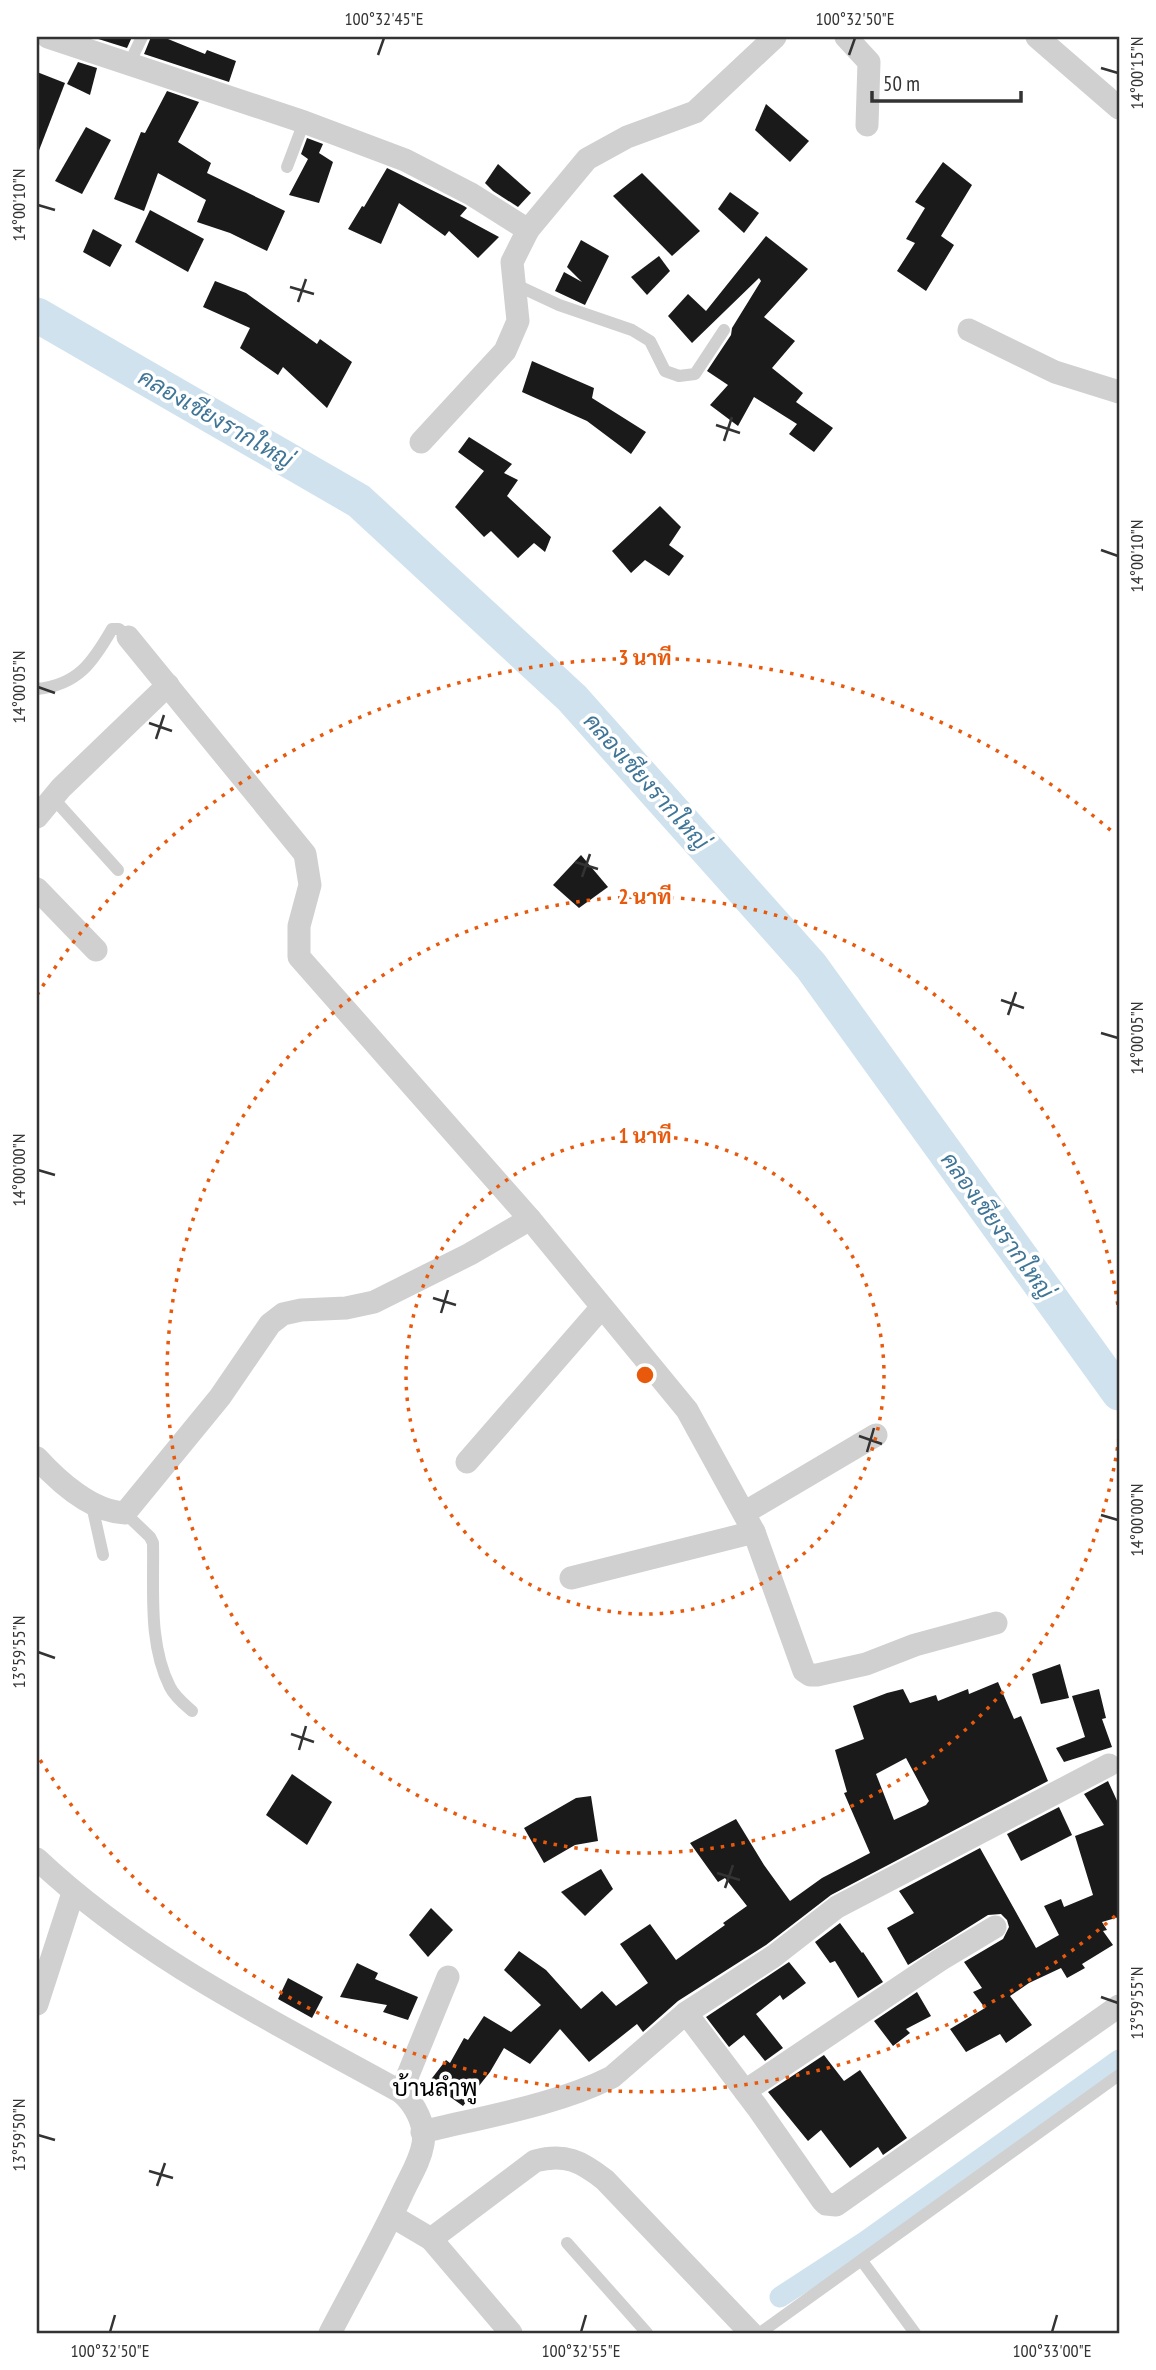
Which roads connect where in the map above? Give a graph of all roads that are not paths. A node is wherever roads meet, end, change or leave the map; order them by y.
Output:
1 (48, 37) edge
2 (142, 37) edge
3 (775, 37) edge
4 (846, 37) edge
5 (1045, 40) edge
6 (129, 64) junction
7 (1119, 108) edge
8 (304, 122) junction
9 (867, 125) dead end
10 (287, 167) dead end
11 (528, 230) junction
12 (514, 284) junction
13 (723, 330) dead end
14 (969, 330) dead end
15 (1119, 392) edge
16 (421, 442) dead end
17 (128, 637) joint
18 (167, 685) junction
19 (37, 690) edge
20 (53, 798) junction
21 (37, 817) edge
22 (118, 870) dead end
23 (37, 889) edge
24 (96, 950) dead end
25 (530, 1219) junction
26 (602, 1307) junction
27 (876, 1435) dead end
28 (37, 1458) edge
29 (467, 1462) dead end
30 (91, 1501) junction
31 (125, 1513) junction
32 (749, 1523) junction
33 (103, 1555) dead end
34 (571, 1578) dead end
35 (996, 1623) dead end
36 (192, 1711) dead end
37 (1109, 1766) dead end
38 (37, 1859) edge
39 (73, 1893) junction
40 (995, 1927) dead end
41 (448, 1976) dead end
42 (37, 2004) edge
43 (1119, 2006) edge
44 (686, 2013) junction
45 (1119, 2076) edge
46 (745, 2091) junction
47 (401, 2092) junction
48 (422, 2132) junction
49 (392, 2216) junction
50 (431, 2239) junction
51 (568, 2243) dead end
52 (862, 2260) junction
53 (330, 2333) edge
54 (511, 2333) edge
55 (647, 2333) edge
56 (751, 2333) edge
57 (760, 2333) edge
58 (915, 2333) edge

1 - 6 street
2 - 6 lane
3 - 11 street
4 - 9 street
5 - 7 street
6 - 8 street
8 - 10 lane
8 - 11 street
11 - 12 street
12 - 13 lane
12 - 16 street
14 - 15 street
17 - 18 street
17 - 19 lane
18 - 20 street
18 - 25 street
20 - 21 street
20 - 22 lane
23 - 24 street
25 - 26 street
25 - 31 street
26 - 29 street
26 - 32 street
27 - 32 street
28 - 30 street
30 - 31 street
30 - 33 lane
31 - 36 lane
32 - 34 street
32 - 35 street
37 - 44 street
38 - 39 street
39 - 42 street
39 - 47 street
40 - 46 street
41 - 47 street
43 - 46 street
44 - 46 street
44 - 48 street
45 - 52 lane
47 - 48 street
48 - 49 street
49 - 50 street
49 - 53 street
50 - 54 street
50 - 56 street
51 - 55 lane
52 - 57 lane
52 - 58 lane

